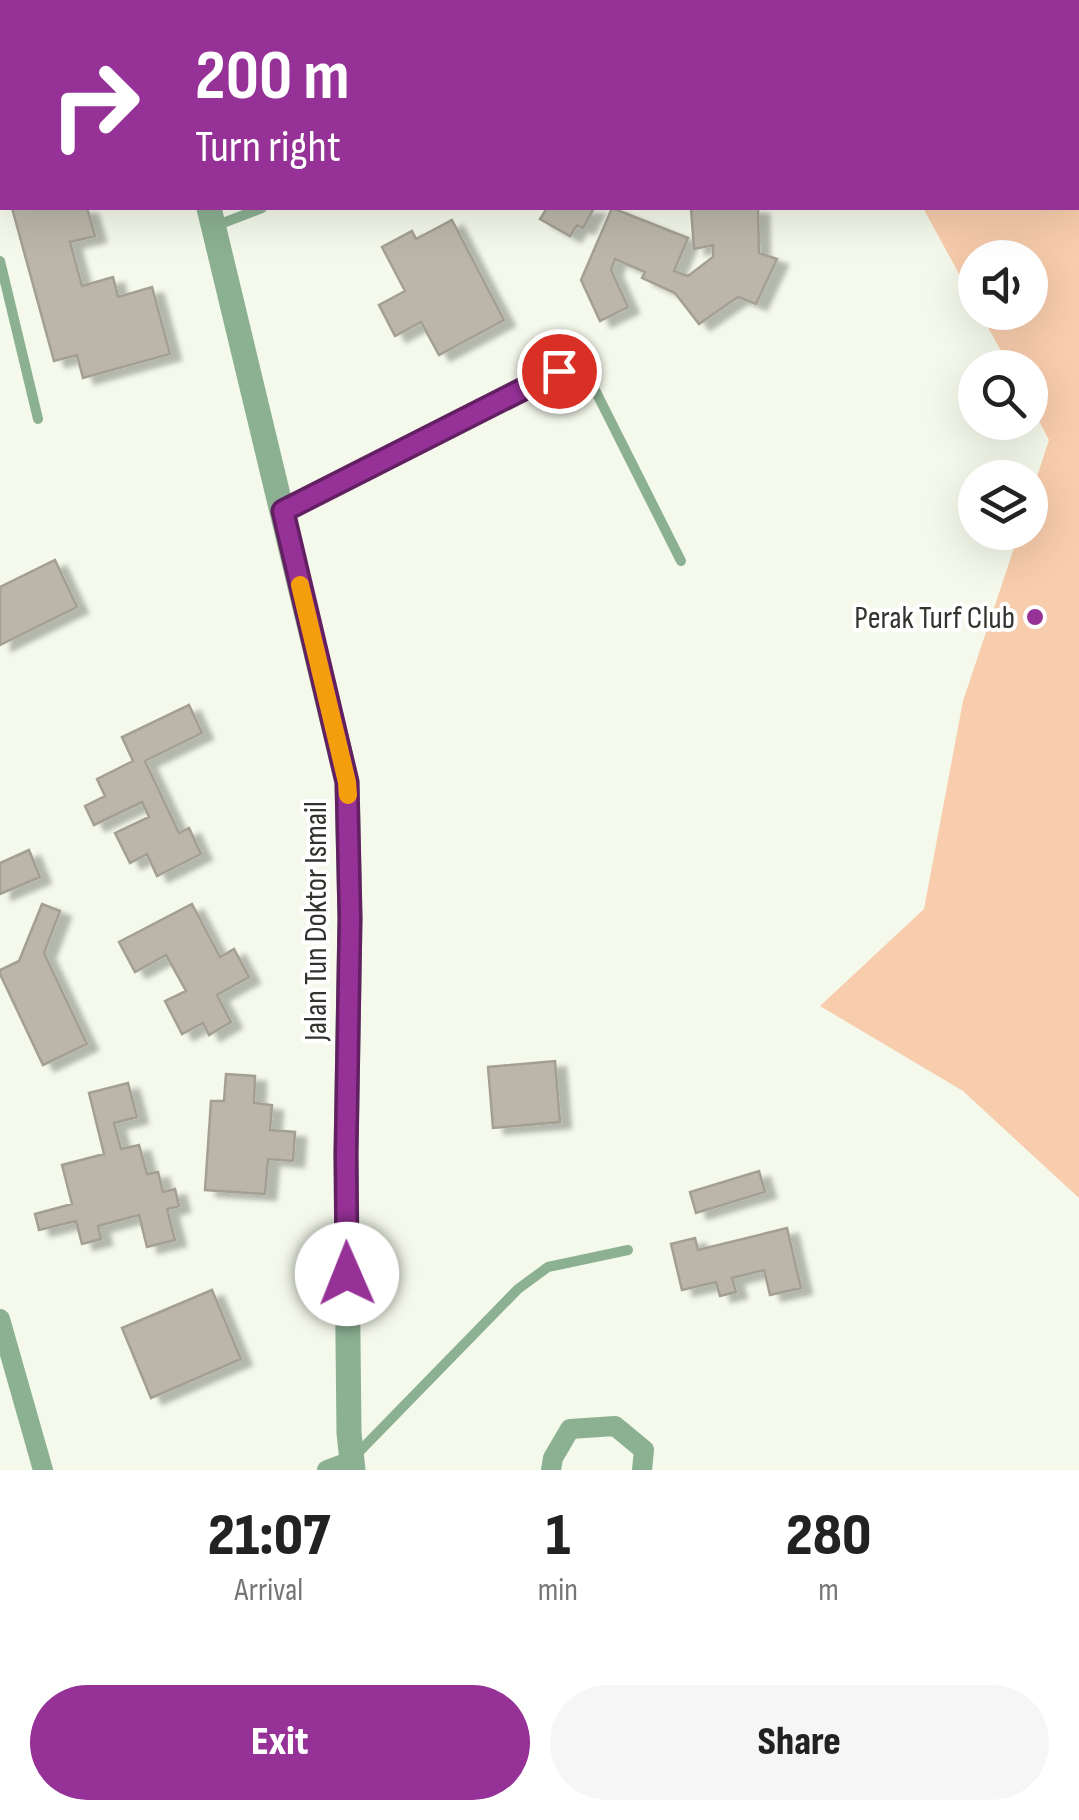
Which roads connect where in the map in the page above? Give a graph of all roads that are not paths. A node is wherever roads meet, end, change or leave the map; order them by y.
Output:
1 (251, 210) edge
2 (212, 217) edge
3 (0, 262) edge
4 (38, 419) dead end
5 (283, 511) junction
6 (681, 561) dead end
7 (628, 1250) dead end
8 (0, 1320) edge
9 (344, 1467) edge
10 (42, 1470) edge
11 (551, 1470) edge
12 (642, 1470) edge

1 - 2 lane
2 - 5 street, Jalan Tun Doktor Ismail
3 - 4 lane
5 - 6 lane
5 - 9 street, Jalan Tun Doktor Ismail
7 - 9 lane
8 - 10 street
11 - 12 street

